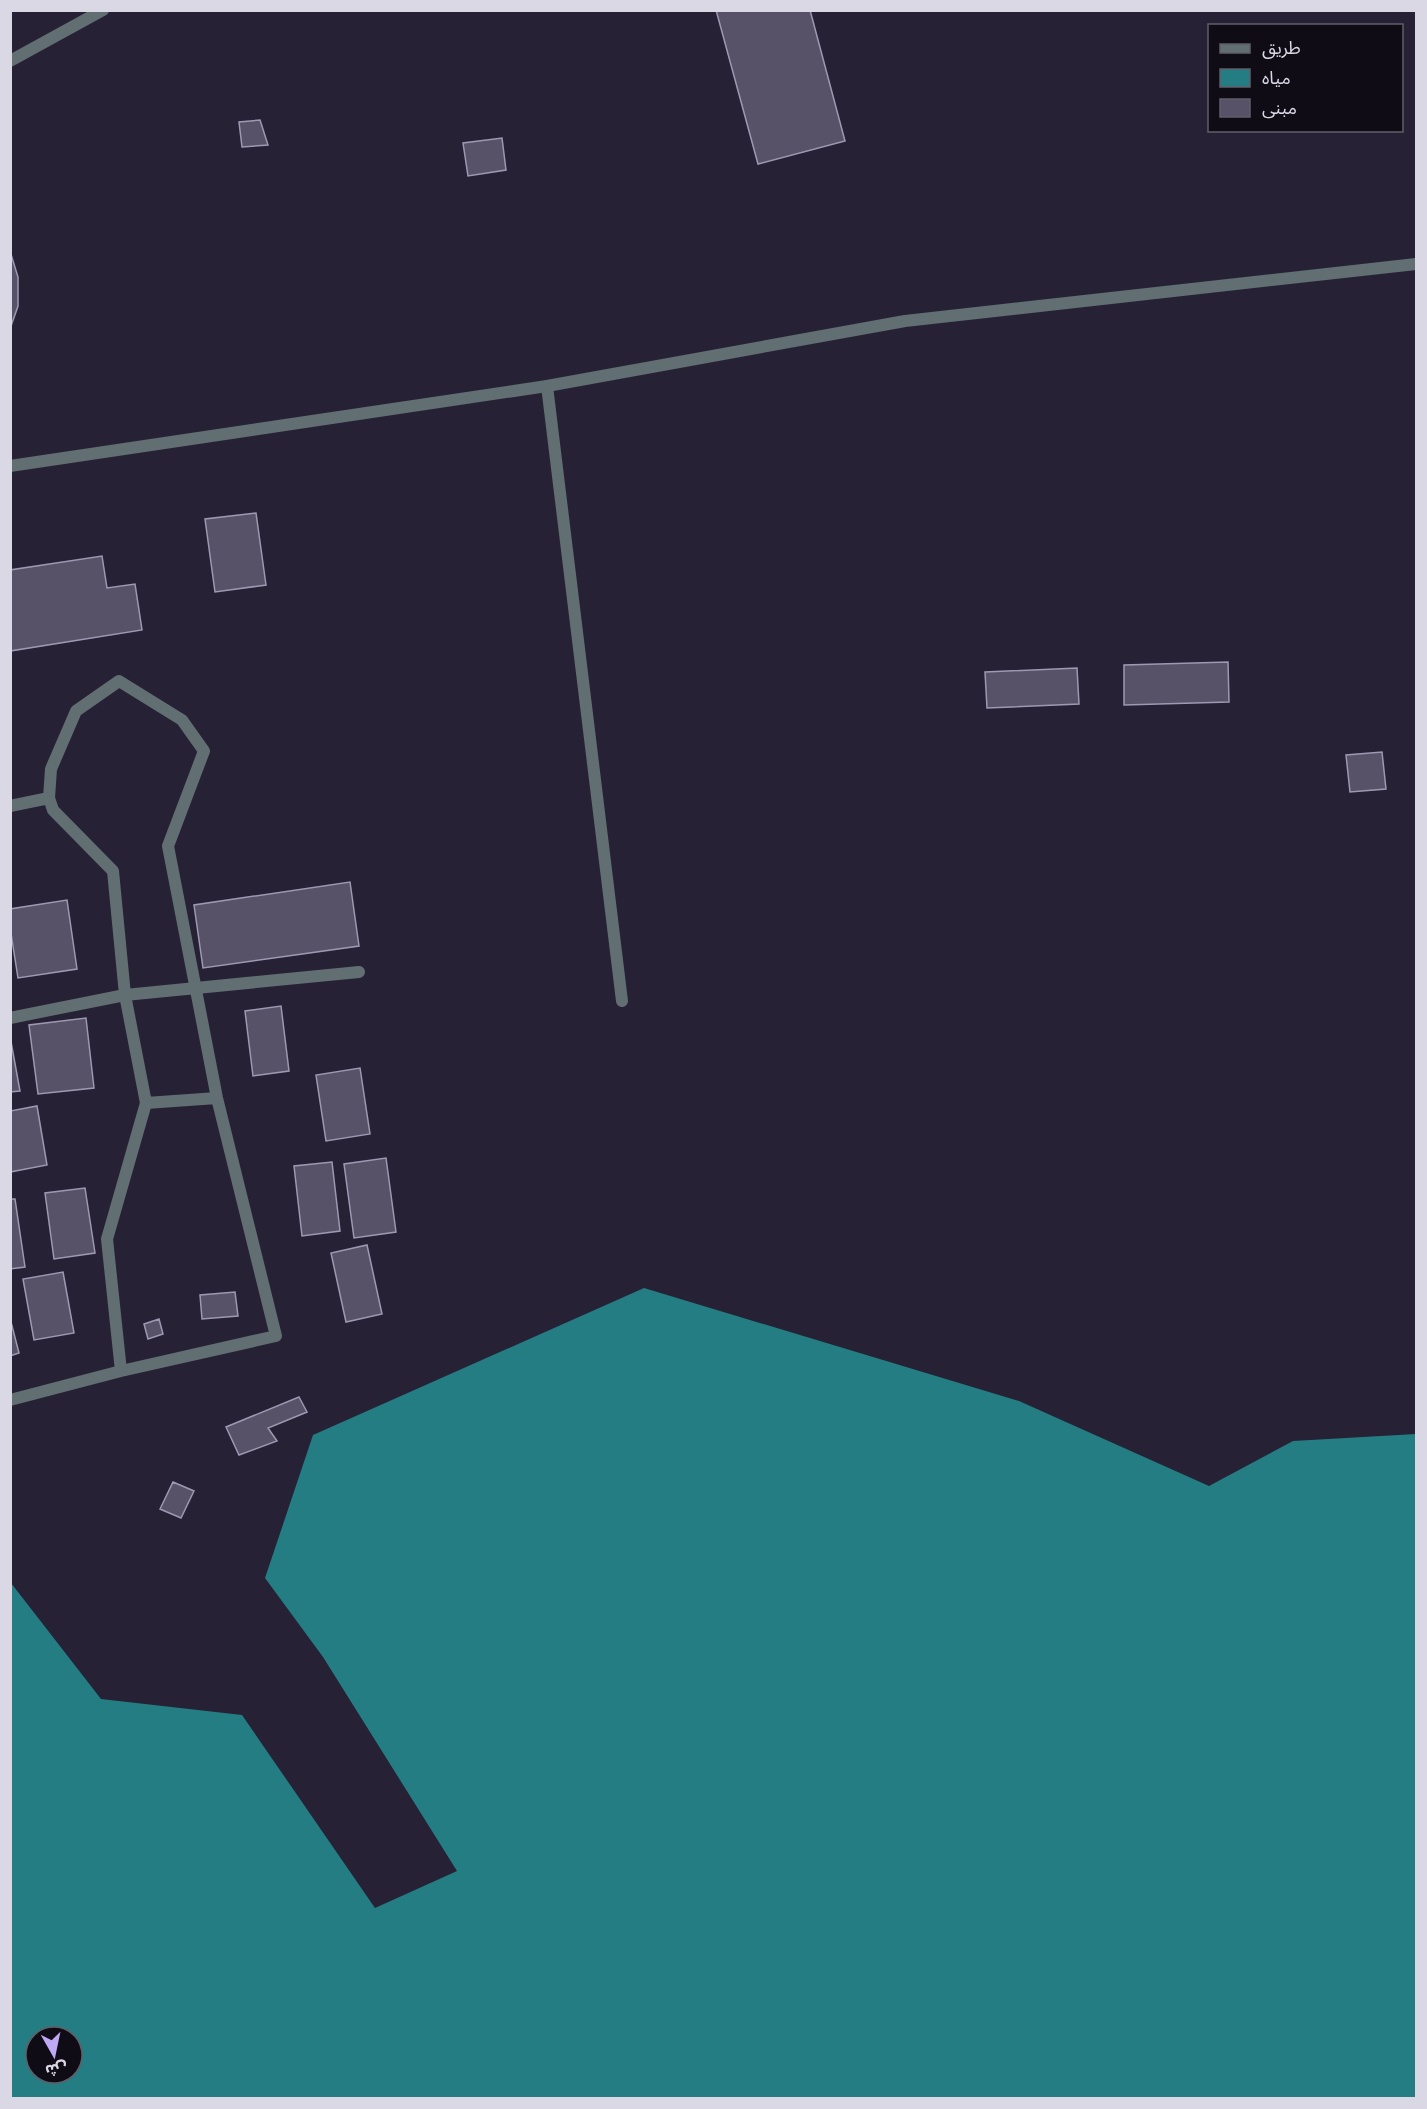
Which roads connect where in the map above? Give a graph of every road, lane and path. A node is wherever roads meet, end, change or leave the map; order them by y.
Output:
1 (103, 10) edge
2 (10, 61) edge
3 (1416, 264) edge
4 (547, 386) junction
5 (10, 466) edge
6 (49, 798) junction
7 (10, 806) edge
8 (359, 972) dead end
9 (195, 988) junction
10 (125, 995) junction
11 (622, 1001) dead end
12 (10, 1018) edge
13 (217, 1098) junction
14 (146, 1103) junction
15 (121, 1371) junction
16 (10, 1400) edge

1 - 2 street
3 - 4 street
4 - 5 street
4 - 11 street
6 - 7 street
6 - 9 street
6 - 10 street
8 - 9 street
9 - 10 street
9 - 13 street
10 - 12 street
10 - 14 street
13 - 14 street
13 - 15 street
14 - 15 street
15 - 16 street

